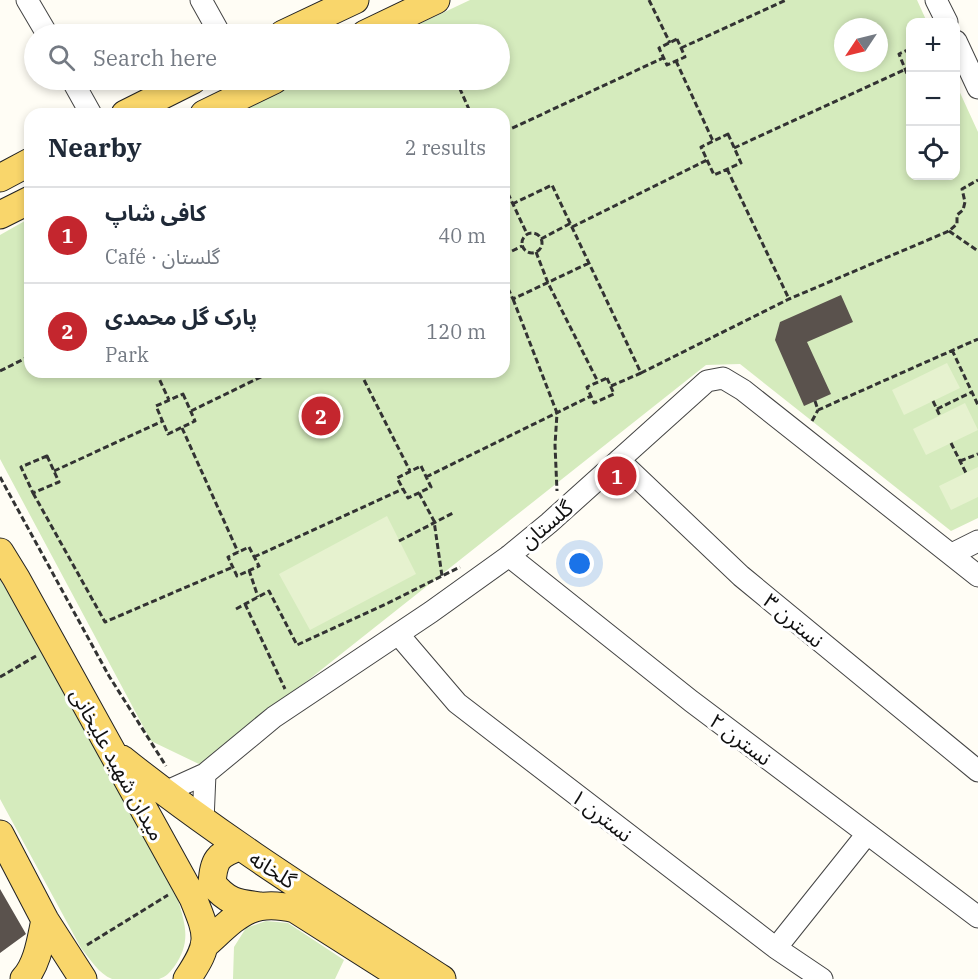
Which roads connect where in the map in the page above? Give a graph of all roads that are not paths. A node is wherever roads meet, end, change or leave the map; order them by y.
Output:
1 (27, 0) edge
2 (201, 0) edge
3 (354, 0) edge
4 (435, 0) edge
5 (936, 0) edge
6 (945, 18) edge
7 (40, 24) edge
8 (214, 24) edge
9 (304, 24) edge
10 (386, 24) edge
11 (960, 48) edge
12 (975, 76) edge
13 (78, 90) edge
14 (172, 90) edge
15 (253, 90) edge
16 (88, 108) edge
17 (137, 108) edge
18 (216, 108) edge
19 (24, 165) edge
20 (0, 178) edge
21 (619, 460) junction
22 (978, 541) edge
23 (0, 552) edge
24 (952, 554) junction
25 (509, 556) junction
26 (975, 569) edge
27 (8, 572) edge
28 (398, 634) junction
29 (111, 751) junction
30 (978, 771) edge
31 (205, 774) junction
32 (171, 789) junction
33 (203, 821) junction
34 (0, 834) edge
35 (867, 834) junction
36 (239, 847) junction
37 (260, 906) junction
38 (978, 917) edge
39 (45, 920) junction
40 (776, 948) junction
41 (196, 967) edge
42 (24, 979) edge
43 (83, 979) edge
44 (405, 979) edge
45 (442, 979) edge
46 (822, 979) edge

1 - 7 street
2 - 8 street
3 - 9 main road
4 - 10 main road
5 - 6 street
11 - 12 street
13 - 16 street
14 - 17 main road
15 - 18 main road
19 - 20 main road
21 - 24 street, گلستان
21 - 25 street, گلستان
21 - 30 street, نسترن ۳
22 - 24 street
23 - 27 main road, میدان شهید علیخانی
24 - 26 street, گلستان
25 - 28 street, گلستان
25 - 35 street, نسترن ۲
27 - 29 main road, میدان شهید علیخانی
28 - 31 street, گلستان
28 - 40 street, نسترن ۱
29 - 32 main road, گلخانه
29 - 41 main road, میدان شهید علیخانی
31 - 32 street, گلستان
31 - 33 street
32 - 33 main road, گلخانه
33 - 36 main road, گلخانه
34 - 39 main road
35 - 38 street, نسترن ۲
35 - 40 street
36 - 37 main road
36 - 45 main road, گلخانه
37 - 41 main road, گلخانه
37 - 44 main road, گلخانه
39 - 42 main road
39 - 43 main road
40 - 46 street, نسترن ۱

